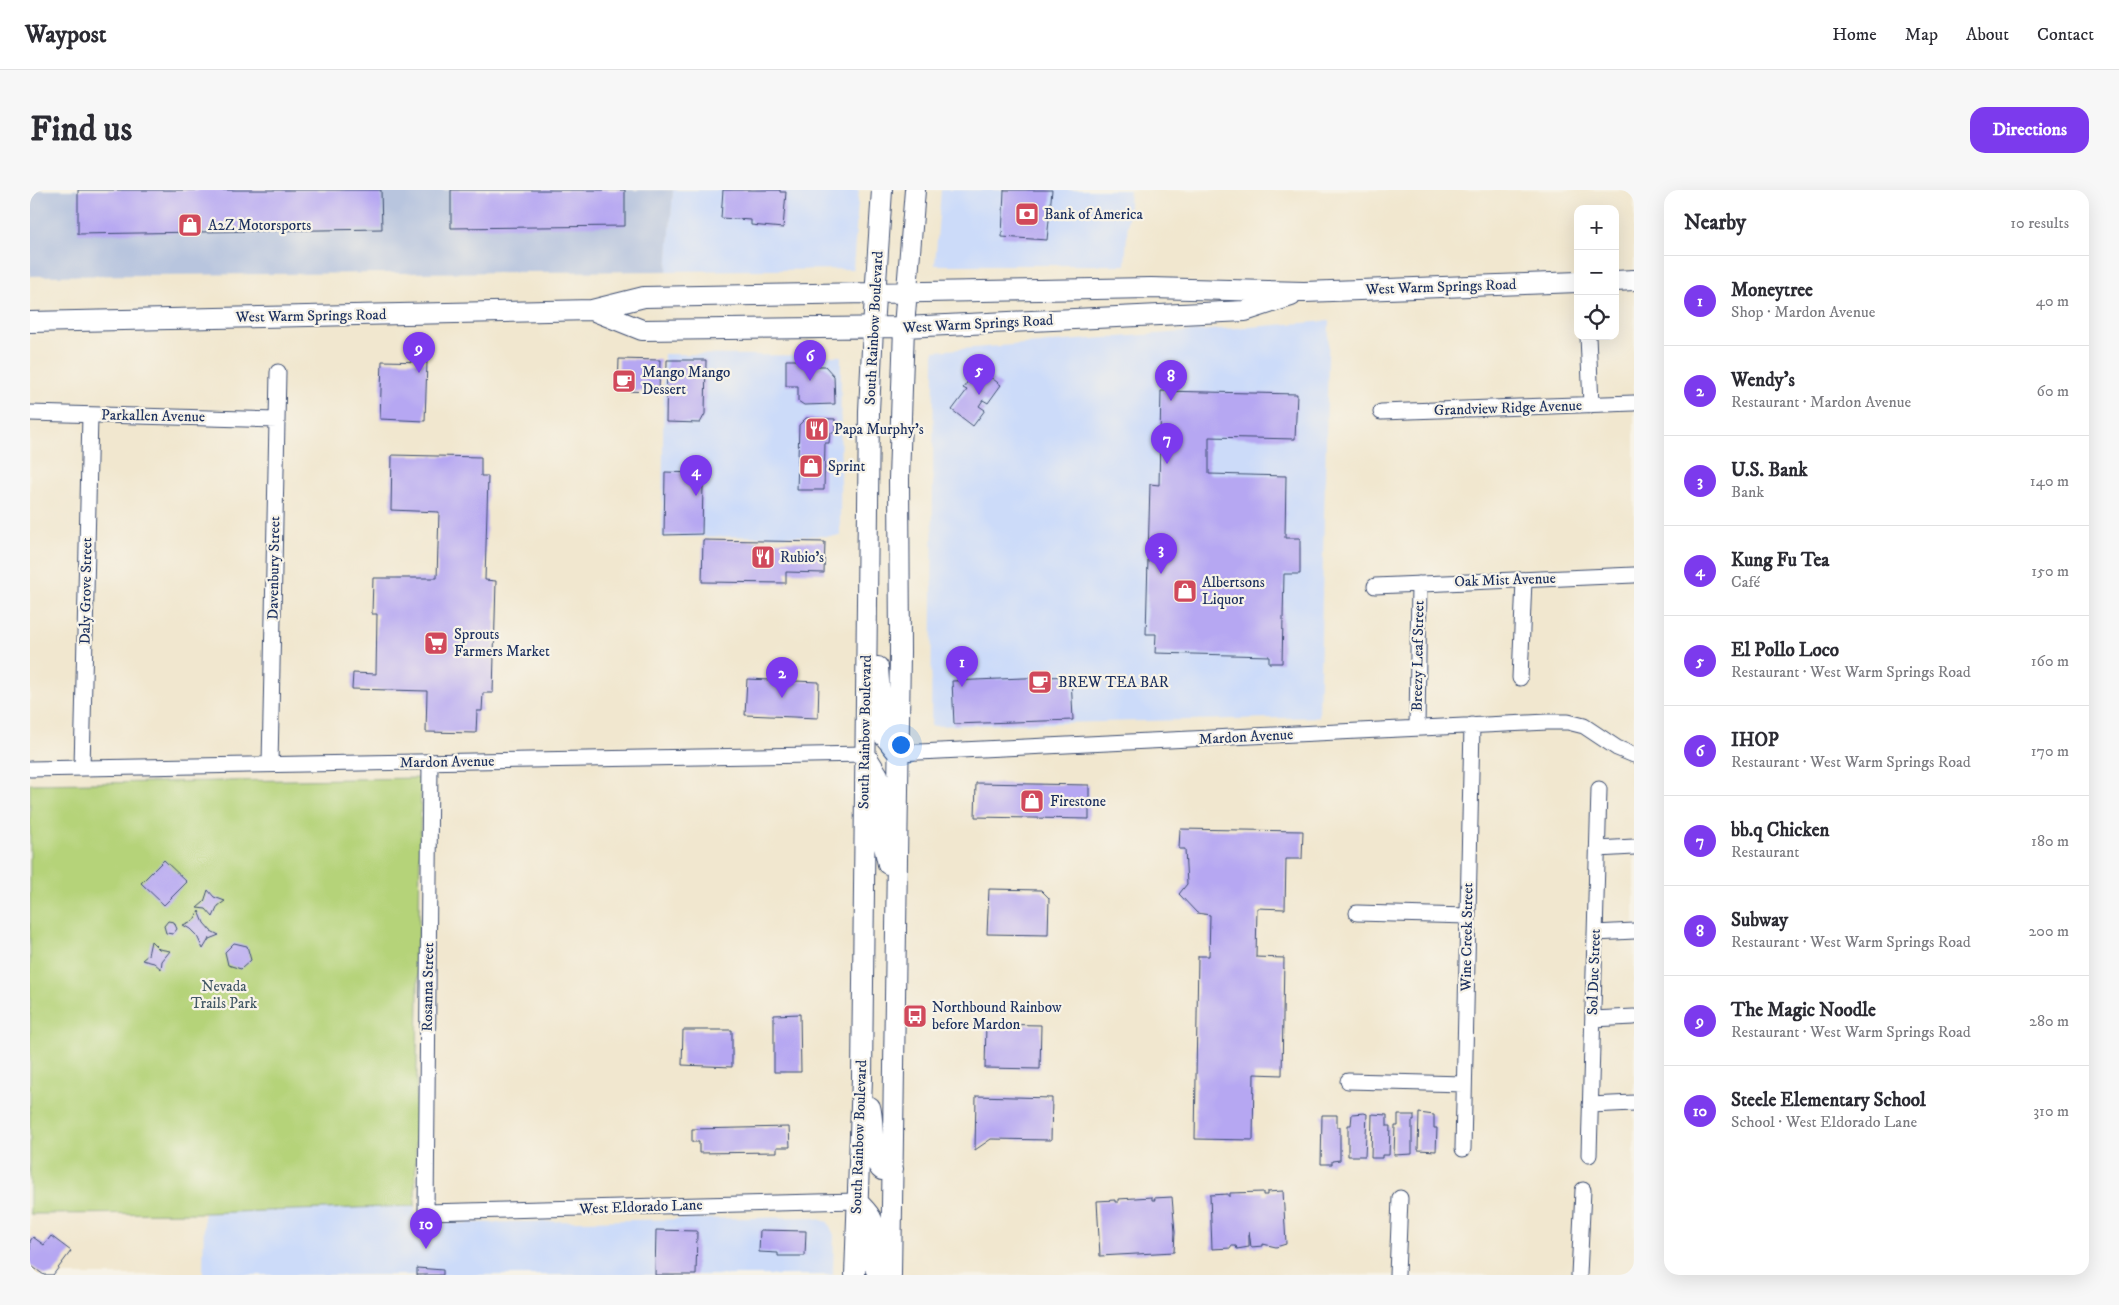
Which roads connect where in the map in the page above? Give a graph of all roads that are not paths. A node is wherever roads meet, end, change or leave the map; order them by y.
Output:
1 (882, 190) edge
2 (915, 190) edge
3 (1619, 280) edge
4 (1634, 280) edge
5 (1574, 282) edge
6 (1248, 289) junction
7 (1304, 292) junction
8 (875, 294) junction
9 (907, 294) junction
10 (592, 310) junction
11 (1130, 317) junction
12 (30, 322) edge
13 (904, 327) junction
14 (872, 328) junction
15 (1588, 340) edge
16 (278, 372) dead end
17 (1634, 403) edge
18 (1591, 405) junction
19 (1382, 412) dead end
20 (30, 413) edge
21 (90, 415) junction
22 (277, 420) junction
23 (1634, 575) edge
24 (1524, 580) junction
25 (1419, 584) junction
26 (1375, 586) dead end
27 (867, 616) junction
28 (1520, 678) dead end
29 (1472, 725) junction
30 (1417, 727) junction
31 (898, 752) junction
32 (865, 754) junction
33 (1634, 754) edge
34 (430, 762) junction
35 (270, 764) junction
36 (82, 768) junction
37 (30, 769) edge
38 (1599, 789) dead end
39 (1634, 847) edge
40 (1597, 849) junction
41 (895, 897) junction
42 (1357, 912) dead end
43 (1468, 916) junction
44 (1634, 931) edge
45 (1595, 933) junction
46 (1634, 1017) edge
47 (1592, 1019) junction
48 (862, 1078) junction
49 (1348, 1080) dead end
50 (1464, 1084) junction
51 (1634, 1103) edge
52 (1590, 1105) junction
53 (1463, 1149) dead end
54 (1589, 1155) dead end
55 (893, 1169) junction
56 (1583, 1190) dead end
57 (1400, 1198) dead end
58 (857, 1201) junction
59 (426, 1212) joint
60 (855, 1275) edge
61 (878, 1275) edge
62 (891, 1275) edge
63 (1397, 1275) edge
64 (1579, 1275) edge

1 - 8 main road, South Rainbow Boulevard
2 - 9 main road, South Rainbow Boulevard
3 - 4 main road
5 - 7 main road, West Warm Springs Road
6 - 7 main road, West Warm Springs Road
6 - 9 main road, West Warm Springs Road
6 - 11 main road
7 - 11 main road, West Warm Springs Road
8 - 9 main road, West Warm Springs Road
8 - 10 main road, West Warm Springs Road
8 - 14 main road, South Rainbow Boulevard
9 - 13 main road, South Rainbow Boulevard
10 - 12 main road, West Warm Springs Road
10 - 14 main road, West Warm Springs Road
11 - 13 main road, West Warm Springs Road
13 - 14 main road, West Warm Springs Road
13 - 31 main road, South Rainbow Boulevard
14 - 27 main road, South Rainbow Boulevard
15 - 18 street
16 - 22 street, Davenbury Street
17 - 18 street, Grandview Ridge Avenue
18 - 19 street, Grandview Ridge Avenue
20 - 21 street, Parkallen Avenue
21 - 22 street, Parkallen Avenue
21 - 36 street, Daly Grove Street
22 - 35 street, Davenbury Street
23 - 24 street, Oak Mist Avenue
24 - 25 street, Oak Mist Avenue
24 - 28 street
25 - 26 street, Oak Mist Avenue
25 - 30 street, Breezy Leaf Street
27 - 31 main road
27 - 32 main road, South Rainbow Boulevard
29 - 30 street, Mardon Avenue
29 - 33 street, Mardon Avenue
29 - 43 street, Wine Creek Street
30 - 31 street, Mardon Avenue
31 - 41 main road, South Rainbow Boulevard
32 - 34 street, Mardon Avenue
32 - 41 main road
32 - 48 main road, South Rainbow Boulevard
34 - 35 street, Mardon Avenue
34 - 59 street, Rosanna Street
35 - 36 street, Mardon Avenue
36 - 37 street, Mardon Avenue
38 - 40 street, Sol Duc Street
39 - 40 street
40 - 45 street, Sol Duc Street
41 - 55 main road, South Rainbow Boulevard
42 - 43 street
43 - 50 street, Wine Creek Street
44 - 45 street
45 - 47 street, Sol Duc Street
46 - 47 street
47 - 52 street, Sol Duc Street
48 - 55 main road
48 - 58 main road, South Rainbow Boulevard
49 - 50 street
50 - 53 street, Wine Creek Street
51 - 52 street
52 - 54 street, Sol Duc Street
55 - 62 main road, South Rainbow Boulevard
56 - 64 street
57 - 63 street
58 - 59 street, West Eldorado Lane
58 - 60 main road, South Rainbow Boulevard
58 - 61 main road

